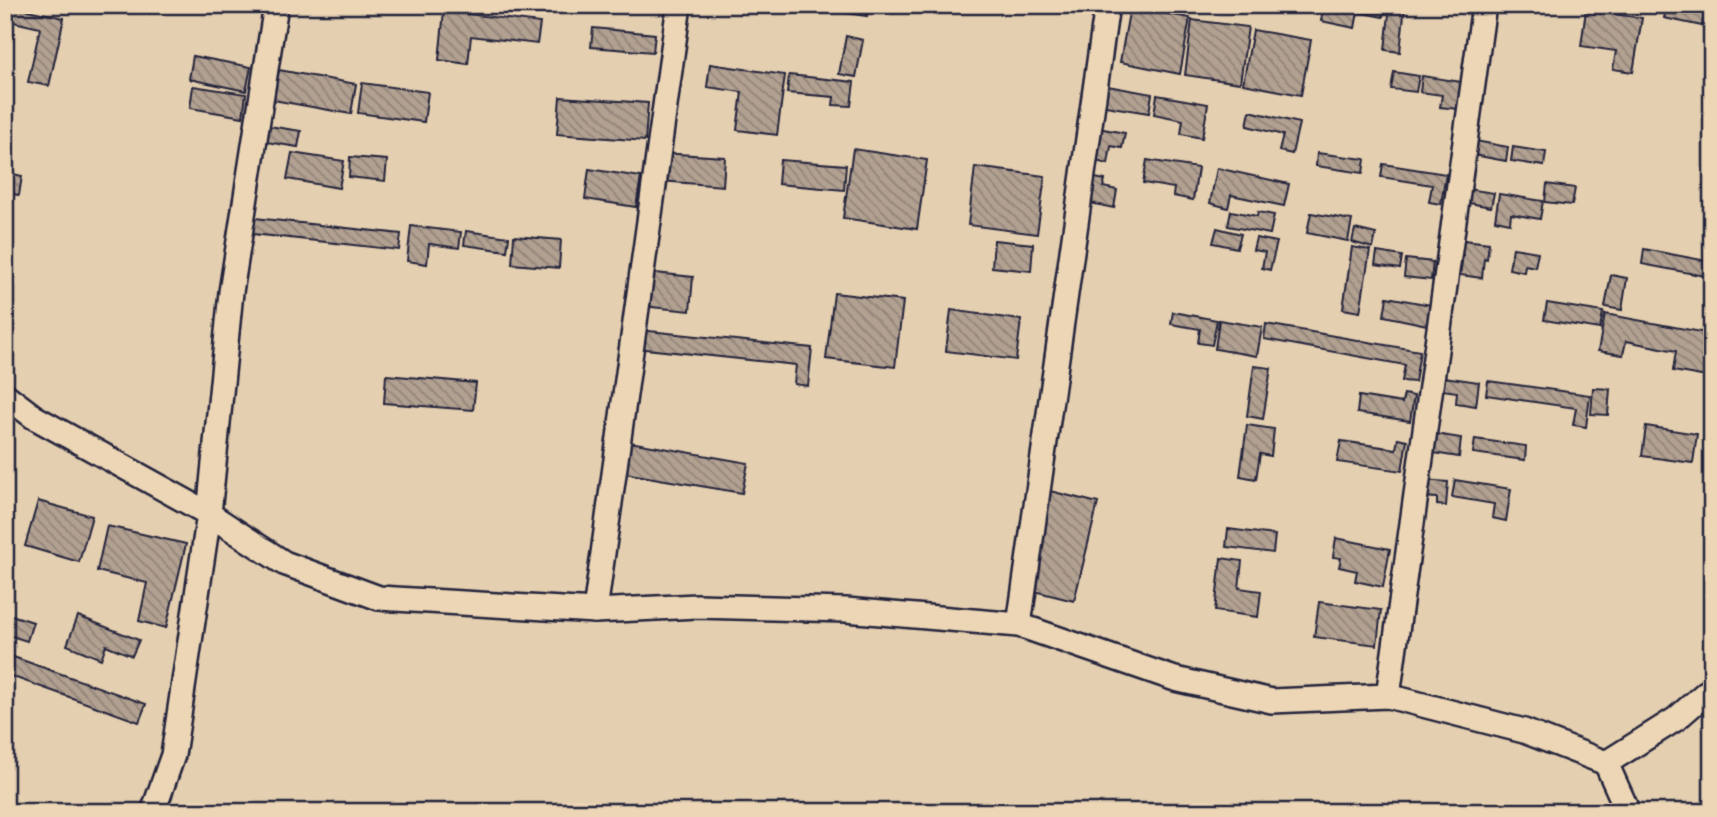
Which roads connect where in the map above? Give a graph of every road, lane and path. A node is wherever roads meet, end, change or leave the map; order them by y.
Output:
1 (276, 5) edge
2 (680, 5) edge
3 (1107, 5) edge
4 (1484, 5) edge
5 (5, 395) edge
6 (209, 514) junction
7 (595, 611) junction
8 (1018, 625) junction
9 (1712, 691) edge
10 (1388, 696) junction
11 (1606, 763) junction
12 (153, 812) edge
13 (1628, 812) edge

1 - 6 street
2 - 7 street
3 - 8 street
4 - 10 street
5 - 6 street
6 - 7 street
6 - 12 street
7 - 8 street
8 - 10 street
9 - 11 street
10 - 11 street
11 - 13 street

